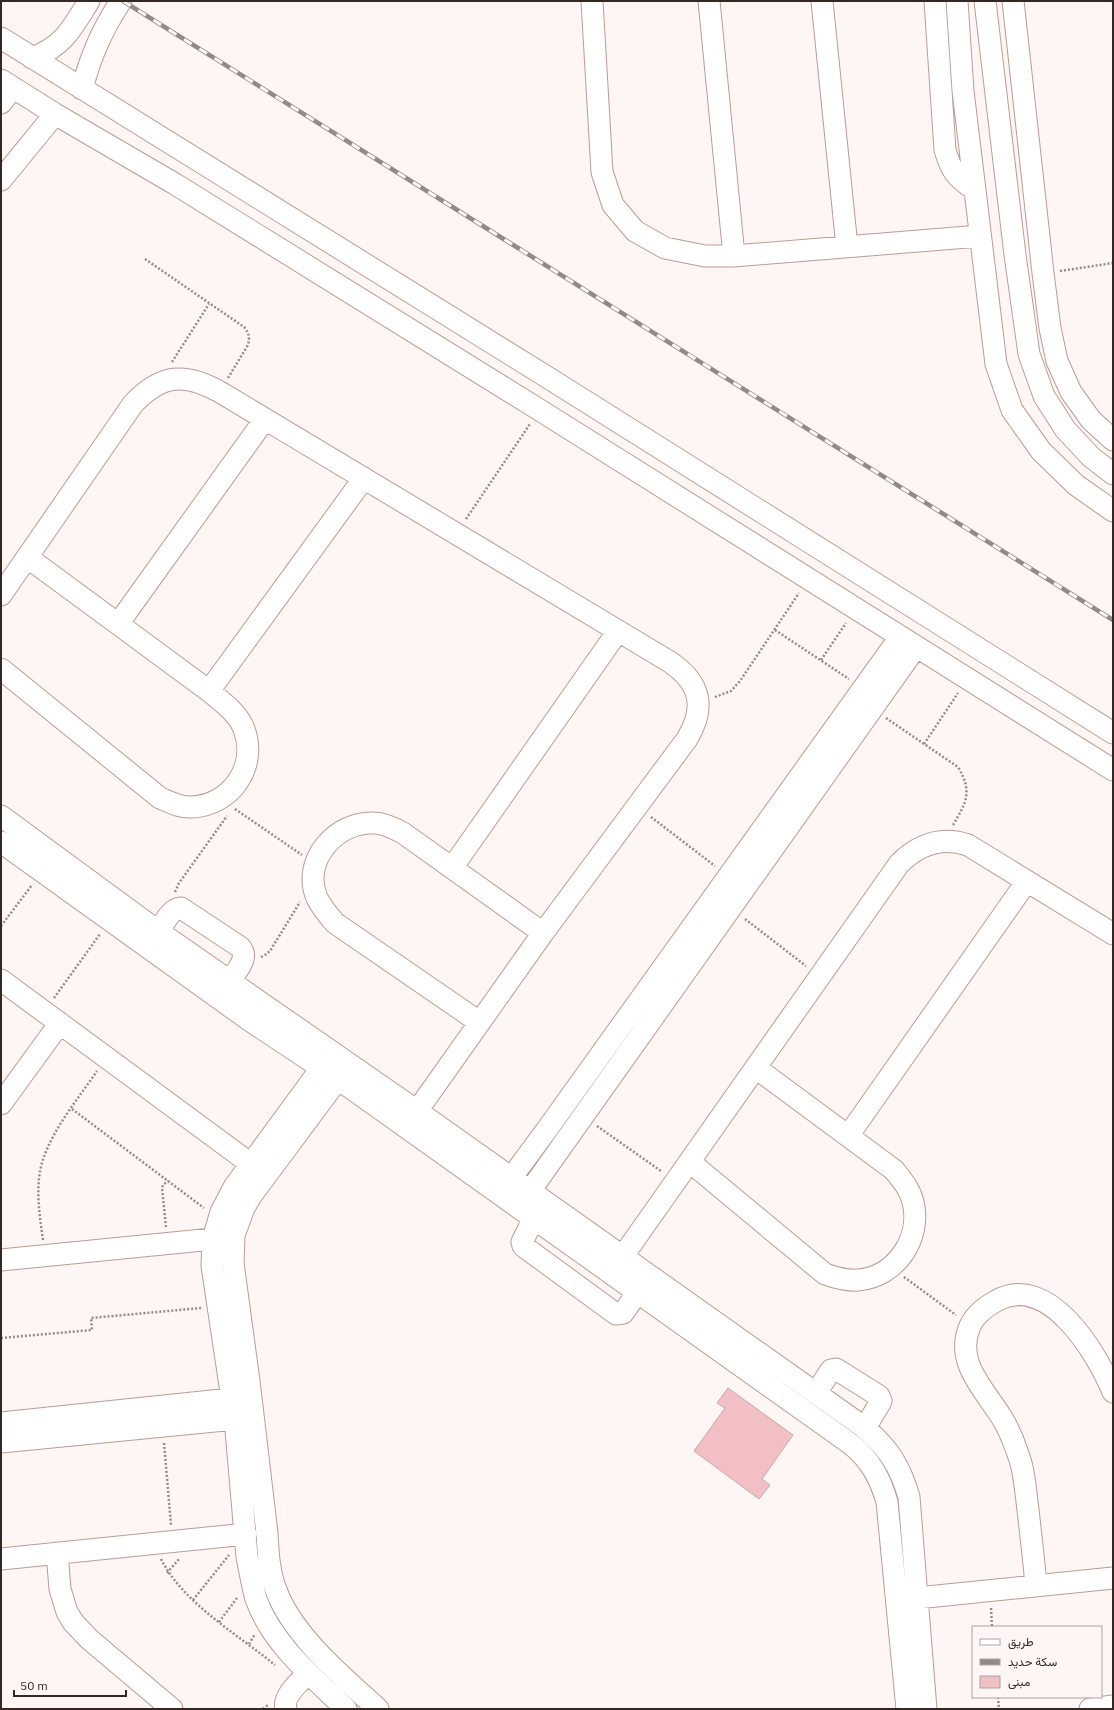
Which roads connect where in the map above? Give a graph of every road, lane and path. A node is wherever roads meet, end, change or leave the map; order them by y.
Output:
1 (89, 1) edge
2 (121, 1) edge
3 (592, 1) edge
4 (709, 1) edge
5 (822, 1) edge
6 (935, 1) edge
7 (957, 1) edge
8 (985, 1) edge
9 (1013, 1) edge
10 (1, 38) edge
11 (32, 58) junction
12 (82, 89) junction
13 (5, 90) edge
14 (55, 114) junction
15 (192, 157) junction
16 (1004, 157) junction
17 (970, 161) junction
18 (1, 180) edge
19 (175, 184) junction
20 (974, 189) junction
21 (980, 236) junction
22 (847, 247) junction
23 (734, 256) junction
24 (145, 259) dead end
25 (1113, 263) edge
26 (1043, 273) junction
27 (1019, 277) junction
28 (209, 304) junction
29 (547, 377) junction
30 (159, 383) junction
31 (220, 392) junction
32 (535, 407) junction
33 (265, 419) junction
34 (1113, 440) edge
35 (1113, 474) edge
36 (364, 478) junction
37 (1113, 511) edge
38 (456, 534) junction
39 (27, 557) junction
40 (808, 580) junction
41 (1, 595) edge
42 (855, 609) junction
43 (118, 624) junction
44 (775, 630) junction
45 (618, 631) junction
46 (908, 642) junction
47 (821, 660) junction
48 (1, 669) edge
49 (968, 679) junction
50 (209, 692) junction
51 (871, 694) junction
52 (697, 696) junction
53 (1113, 733) edge
54 (924, 744) junction
55 (1113, 770) edge
56 (638, 807) junction
57 (1, 816) edge
58 (943, 841) junction
59 (1, 842) edge
60 (452, 868) junction
61 (42, 872) junction
62 (315, 872) junction
63 (728, 876) junction
64 (1027, 881) junction
65 (730, 907) junction
66 (176, 908) junction
67 (109, 920) junction
68 (1, 926) edge
69 (159, 932) junction
70 (543, 933) junction
71 (1113, 934) edge
72 (245, 956) junction
73 (820, 977) junction
74 (1, 980) edge
75 (230, 981) junction
76 (261, 1003) junction
77 (52, 1017) junction
78 (249, 1020) junction
79 (479, 1022) junction
80 (106, 1057) junction
81 (756, 1068) junction
82 (330, 1073) junction
83 (1, 1104) edge
84 (72, 1109) junction
85 (417, 1111) junction
86 (582, 1115) junction
87 (294, 1122) junction
88 (548, 1128) junction
89 (848, 1136) junction
90 (564, 1141) junction
91 (690, 1162) junction
92 (251, 1164) junction
93 (511, 1178) junction
94 (168, 1181) junction
95 (676, 1182) junction
96 (530, 1191) junction
97 (534, 1218) junction
98 (218, 1219) junction
99 (576, 1236) junction
100 (213, 1239) junction
101 (167, 1244) junction
102 (44, 1256) junction
103 (623, 1256) junction
104 (1, 1260) edge
105 (890, 1268) junction
106 (237, 1290) junction
107 (638, 1292) junction
108 (216, 1299) junction
109 (970, 1325) junction
110 (1, 1338) edge
111 (1113, 1392) edge
112 (816, 1393) junction
113 (231, 1399) junction
114 (836, 1408) junction
115 (169, 1419) junction
116 (235, 1419) junction
117 (1, 1422) edge
118 (826, 1427) junction
119 (865, 1428) junction
120 (1, 1442) edge
121 (246, 1534) junction
122 (165, 1542) junction
123 (57, 1553) junction
124 (1, 1559) edge
125 (1113, 1578) edge
126 (251, 1579) junction
127 (1036, 1586) junction
128 (917, 1598) junction
129 (193, 1600) junction
130 (220, 1622) junction
131 (303, 1679) junction
132 (914, 1688) junction
133 (361, 1693) junction
134 (998, 1698) edge
135 (1113, 1706) edge
136 (172, 1709) edge
137 (286, 1709) edge
138 (346, 1709) edge
139 (378, 1709) edge
140 (907, 1709) edge
141 (926, 1709) edge
142 (998, 1709) edge
143 (1090, 1709) edge

1 - 11 street
2 - 12 street
3 - 23 street
4 - 23 street
5 - 22 street
6 - 20 street
7 - 17 street
8 - 16 street
9 - 26 street
10 - 11 street
11 - 12 street
12 - 15 street
13 - 14 street
14 - 18 street
14 - 19 street
15 - 19 street
15 - 29 street
16 - 17 street
16 - 27 street
17 - 20 street
19 - 32 street
20 - 21 street
21 - 22 street
21 - 37 street
22 - 23 street
24 - 28 path
25 - 26 path
26 - 27 street
26 - 34 street
27 - 35 street
28 - 30 path
28 - 31 path
29 - 32 street
29 - 53 street
30 - 31 street
30 - 39 street
31 - 33 street
32 - 38 path
32 - 40 street
33 - 36 street
33 - 43 street
36 - 38 street
36 - 50 street
38 - 45 street
39 - 41 street
39 - 43 street
40 - 42 street
40 - 44 path
42 - 46 street
42 - 47 path
43 - 50 street
44 - 47 path
44 - 52 path
45 - 52 street
45 - 60 street
46 - 49 street
46 - 51 street
47 - 51 path
48 - 50 street
49 - 54 path
49 - 55 street
51 - 54 path
51 - 63 street
51 - 65 street
52 - 56 street
54 - 58 path
56 - 63 path
56 - 70 street
57 - 69 street
58 - 64 street
58 - 73 street
59 - 61 street
60 - 62 street
60 - 70 street
61 - 67 street
61 - 68 path
62 - 66 path
62 - 72 path
62 - 79 street
63 - 88 street
64 - 71 street
64 - 89 street
65 - 73 path
65 - 86 street
66 - 69 street
66 - 72 street
67 - 77 path
67 - 78 street
69 - 75 street
70 - 79 street
72 - 75 street
73 - 81 street
74 - 77 street
75 - 76 street
76 - 78 street
76 - 85 street
77 - 80 street
77 - 83 street
78 - 82 street
79 - 85 street
80 - 84 path
80 - 92 street
81 - 89 street
81 - 91 street
82 - 87 street
82 - 97 street
84 - 94 path
84 - 102 path
85 - 93 street
86 - 90 street
86 - 95 path
87 - 92 street
87 - 106 street
88 - 90 street
88 - 93 street
89 - 105 street
90 - 96 street
91 - 95 street
91 - 105 street
92 - 98 street
93 - 96 street
94 - 98 path
94 - 101 path
95 - 103 street
96 - 99 street
97 - 99 street
97 - 107 street
98 - 100 street
99 - 103 street
99 - 107 street
100 - 101 street
100 - 108 street
101 - 102 street
102 - 104 street
103 - 112 street
105 - 109 path
106 - 108 street
106 - 133 street
107 - 118 street
108 - 110 path
108 - 113 street
109 - 111 street
109 - 127 street
112 - 114 street
112 - 119 street
113 - 115 street
113 - 116 street
114 - 118 street
114 - 119 street
115 - 116 street
115 - 117 street
115 - 120 street
115 - 122 path
116 - 121 street
118 - 132 street
119 - 128 street
121 - 122 street
121 - 126 street
121 - 129 path
122 - 123 street
122 - 129 path
123 - 124 street
123 - 136 street
125 - 127 street
126 - 130 path
126 - 131 street
127 - 128 street
128 - 132 street
129 - 130 path
130 - 131 path
131 - 137 street
131 - 138 street
132 - 140 street
132 - 141 street
133 - 138 street
133 - 139 street
134 - 142 path
135 - 143 street

